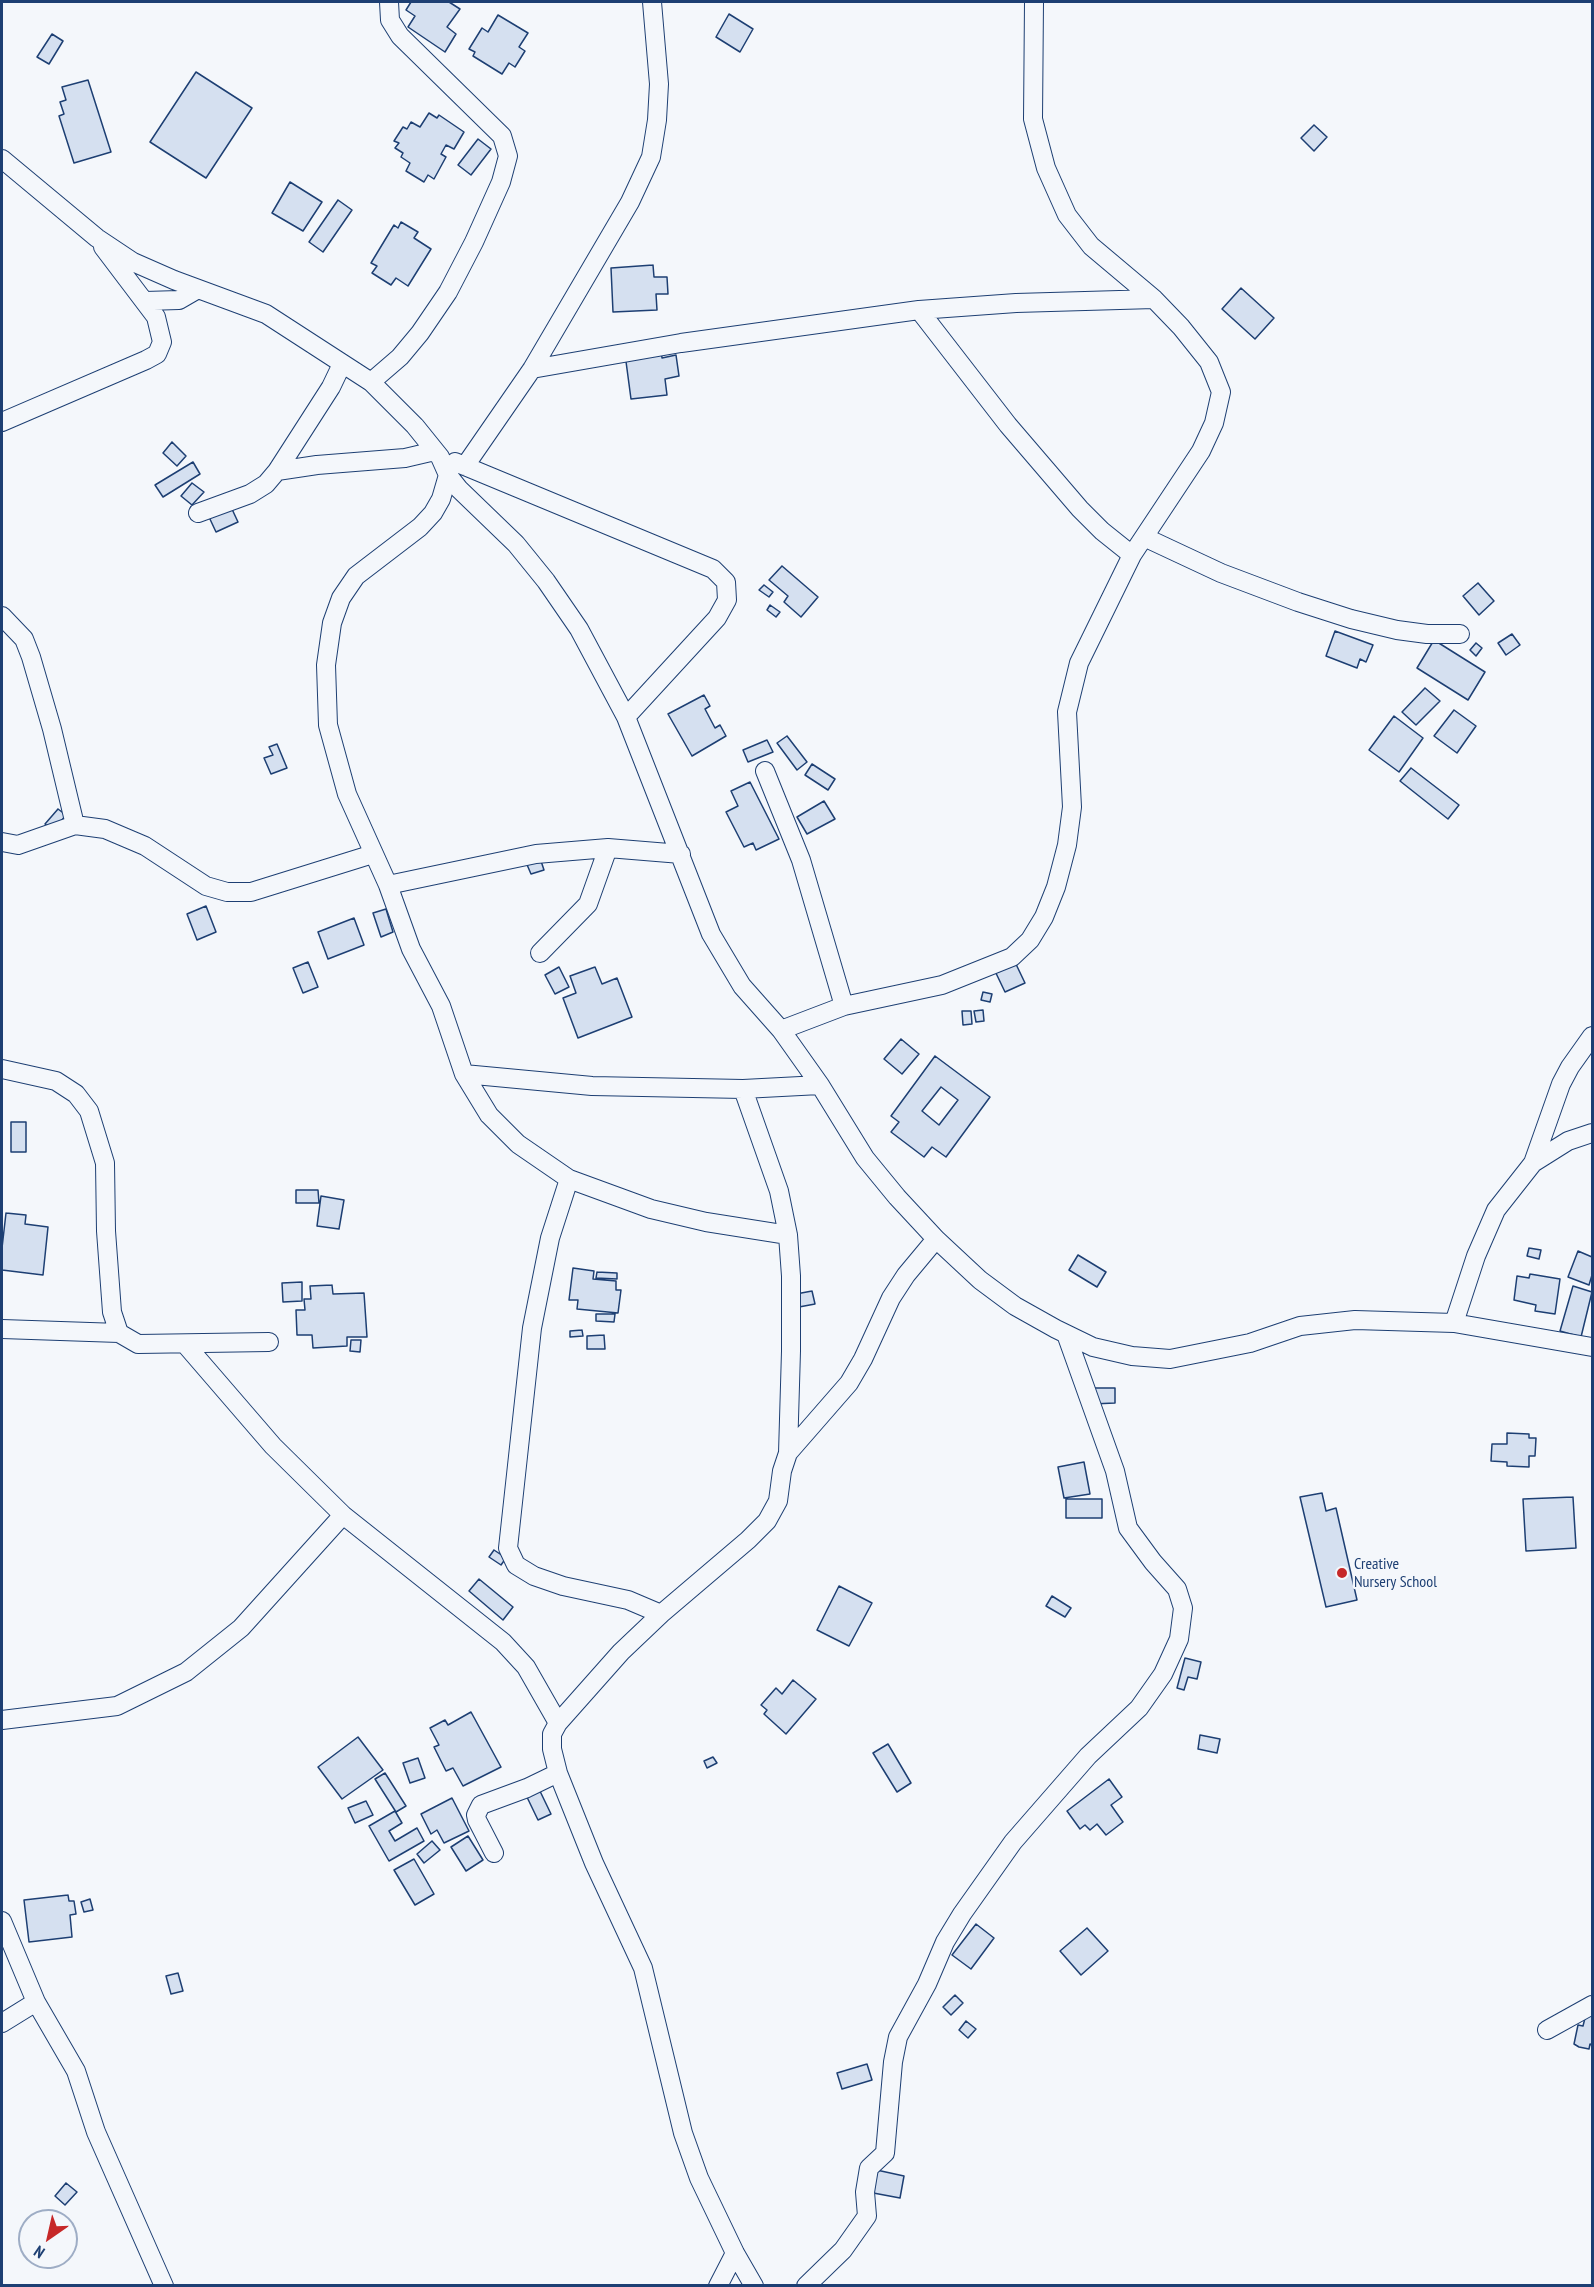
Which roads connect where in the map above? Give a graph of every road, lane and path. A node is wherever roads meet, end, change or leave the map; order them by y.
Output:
1 (389, 2) edge
2 (652, 2) edge
3 (1034, 2) edge
4 (2, 159) edge
5 (97, 238) junction
6 (198, 290) junction
7 (1154, 299) junction
8 (145, 301) junction
9 (919, 310) junction
10 (342, 364) junction
11 (532, 369) junction
12 (371, 382) junction
13 (2, 422) edge
14 (437, 454) junction
15 (465, 466) junction
16 (277, 471) junction
17 (448, 475) junction
18 (198, 513) dead end
19 (1144, 537) junction
20 (1132, 555) junction
21 (2, 616) edge
22 (1460, 634) dead end
23 (626, 717) junction
24 (765, 771) dead end
25 (75, 825) junction
26 (2, 842) edge
27 (608, 848) junction
28 (373, 854) junction
29 (681, 854) junction
30 (388, 885) junction
31 (540, 953) dead end
32 (844, 1006) junction
33 (780, 1030) junction
34 (1593, 1036) edge
35 (2, 1069) edge
36 (464, 1074) junction
37 (820, 1085) junction
38 (743, 1089) junction
39 (1593, 1133) edge
40 (1533, 1163) junction
41 (569, 1179) junction
42 (788, 1235) junction
43 (936, 1239) junction
44 (1454, 1323) junction
45 (2, 1329) edge
46 (119, 1333) junction
47 (1066, 1334) junction
48 (269, 1342) dead end
49 (185, 1344) junction
50 (1593, 1347) edge
51 (788, 1454) junction
52 (344, 1515) junction
53 (661, 1614) junction
54 (2, 1720) edge
55 (558, 1724) junction
56 (558, 1773) junction
57 (494, 1853) dead end
58 (2, 1921) edge
59 (36, 2002) junction
60 (1593, 2005) edge
61 (2, 2023) edge
62 (1547, 2031) dead end
63 (735, 2253) junction
64 (164, 2286) edge
65 (718, 2286) edge
66 (754, 2286) edge
67 (806, 2286) edge

1 - 12 street
2 - 11 street
3 - 7 street
4 - 5 street
5 - 6 street
5 - 8 street
6 - 8 street
6 - 10 street
7 - 9 street
7 - 19 street
8 - 13 street
9 - 11 street
9 - 20 street
10 - 12 street
10 - 16 street
11 - 15 street
12 - 14 street
14 - 15 street
14 - 16 street
14 - 17 street
15 - 23 street
16 - 18 street
17 - 23 street
17 - 28 street
19 - 20 street
19 - 22 street
20 - 32 street
21 - 25 street
23 - 29 street
24 - 32 street
25 - 26 street
25 - 28 street
27 - 29 street
27 - 30 street
27 - 31 street
28 - 30 street
29 - 33 street
30 - 36 street
32 - 33 street
33 - 37 street
34 - 40 street
35 - 46 street
36 - 38 street
36 - 41 street
37 - 38 street
37 - 43 street
38 - 42 street
39 - 40 street
40 - 44 street
41 - 42 street
41 - 53 street
42 - 51 street
43 - 47 street
43 - 51 street
44 - 47 street
44 - 50 street
45 - 46 street
46 - 49 street
47 - 67 street
48 - 49 street
49 - 52 street
51 - 53 street
52 - 54 street
52 - 55 street
53 - 55 street
55 - 56 street
56 - 57 street
56 - 63 street
58 - 59 street
59 - 61 street
59 - 64 street
60 - 62 street
63 - 65 street
63 - 66 street

